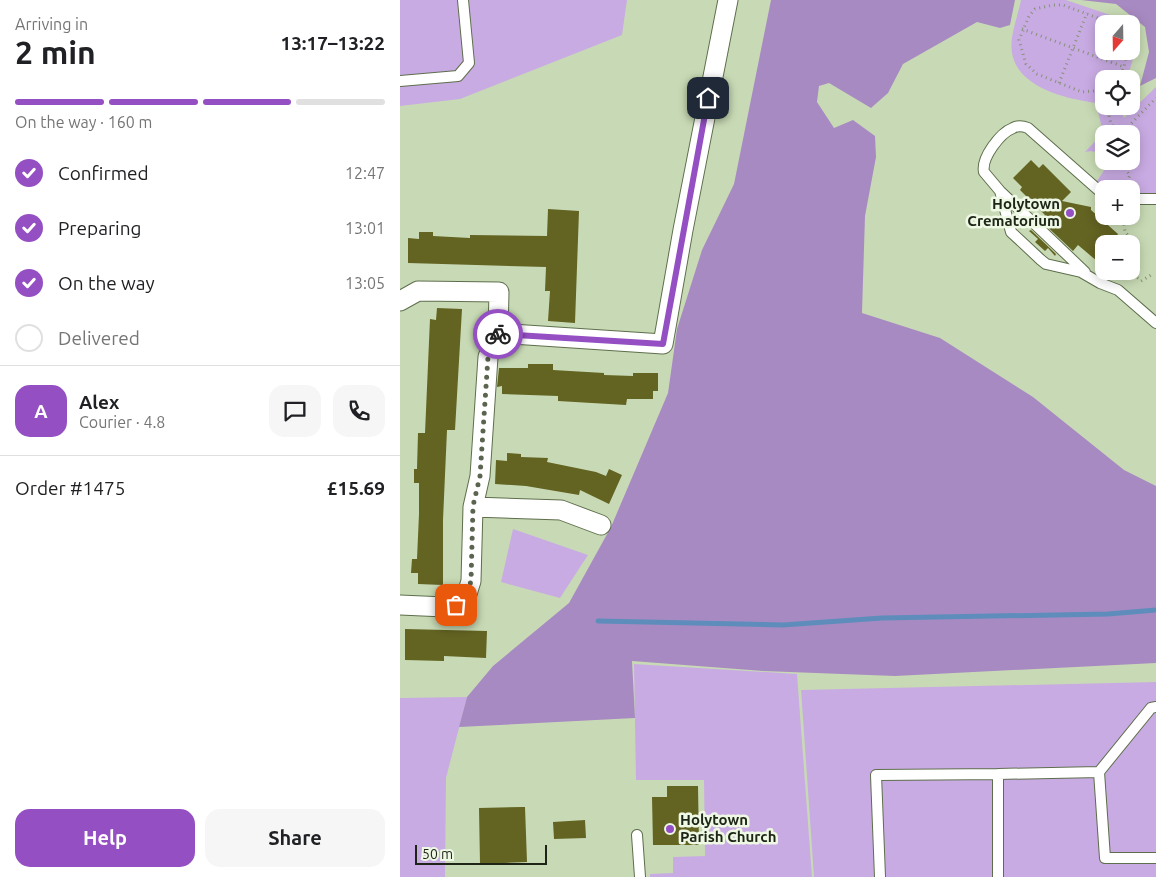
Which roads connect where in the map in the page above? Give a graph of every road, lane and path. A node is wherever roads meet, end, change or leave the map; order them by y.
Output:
1 (463, 0) edge
2 (728, 0) edge
3 (1086, 13) junction
4 (1095, 17) edge
5 (1022, 29) junction
6 (1072, 48) junction
7 (1125, 60) edge
8 (1124, 67) junction
9 (1122, 70) edge
10 (400, 81) edge
11 (1059, 83) junction
12 (1095, 91) edge
13 (1156, 98) edge
14 (1130, 125) edge
15 (1095, 188) edge
16 (1000, 191) junction
17 (1140, 199) edge
18 (1156, 199) edge
19 (1087, 274) junction
20 (1153, 274) dead end
21 (1140, 280) edge
22 (400, 301) edge
23 (1156, 323) edge
24 (498, 333) junction
25 (473, 506) junction
26 (601, 525) dead end
27 (400, 605) edge
28 (1156, 708) edge
29 (1099, 772) junction
30 (1000, 774) junction
31 (637, 836) dead end
32 (1156, 858) edge
33 (640, 877) edge
34 (880, 877) edge
35 (998, 877) edge

1 - 10 lane
2 - 24 street
3 - 4 path
3 - 5 path
3 - 6 path
5 - 6 path
5 - 11 path
6 - 8 path
6 - 11 path
7 - 8 path
8 - 9 path
11 - 12 path
13 - 14 path
15 - 16 lane
16 - 19 lane
16 - 19 lane
17 - 18 lane
19 - 23 lane
20 - 21 path
22 - 24 street
24 - 25 street
25 - 26 street
25 - 27 street
28 - 29 lane
29 - 30 lane
29 - 32 lane
30 - 34 lane
30 - 35 lane
31 - 33 lane

